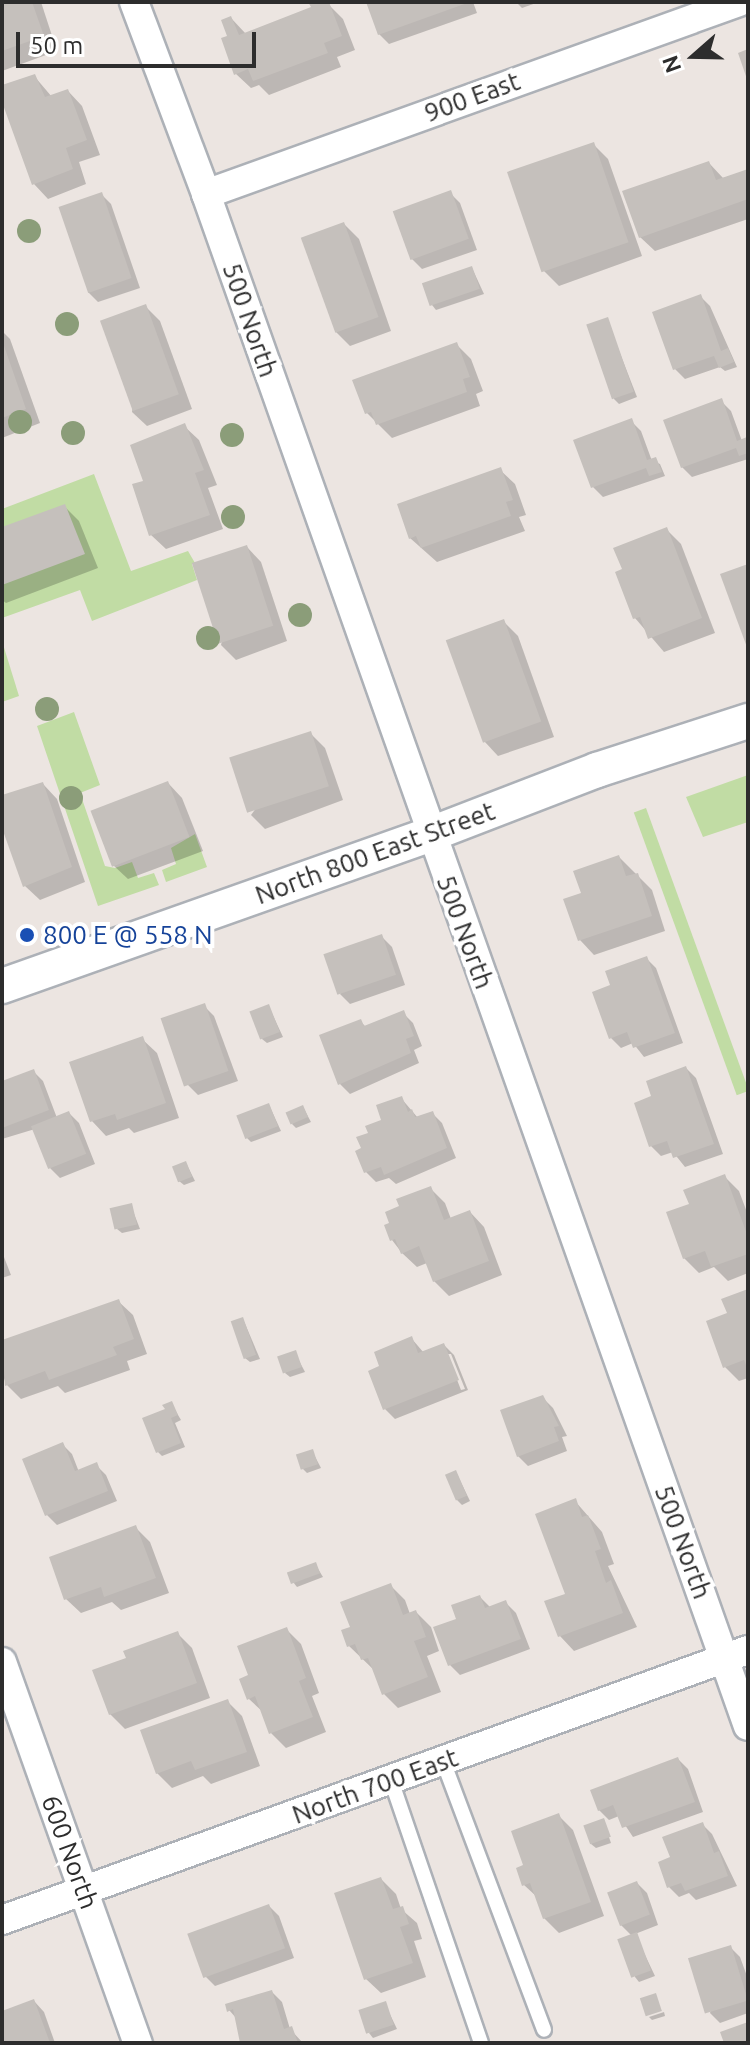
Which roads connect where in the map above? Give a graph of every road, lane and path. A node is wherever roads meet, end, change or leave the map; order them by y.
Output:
1 (134, 2) edge
2 (739, 2) edge
3 (206, 194) junction
4 (748, 721) edge
5 (431, 834) junction
6 (2, 986) edge
7 (736, 1654) edge
8 (2, 1662) edge
9 (748, 1726) edge
10 (443, 1761) junction
11 (391, 1780) junction
12 (85, 1892) junction
13 (2, 1920) edge
14 (544, 2030) dead end
15 (138, 2043) edge
16 (481, 2043) edge

1 - 3 street, 500 North
2 - 3 street, 900 East
3 - 5 street, 500 North
4 - 5 street, North 800 East Street
5 - 6 street, North 800 East Street
5 - 7 street, 500 North
7 - 9 street, 500 North
7 - 10 street, North 700 East
8 - 12 street, 600 North
10 - 11 street, North 700 East
10 - 14 lane
11 - 12 street, North 700 East
11 - 16 lane
12 - 13 street, North 700 East
12 - 15 street, 600 North

